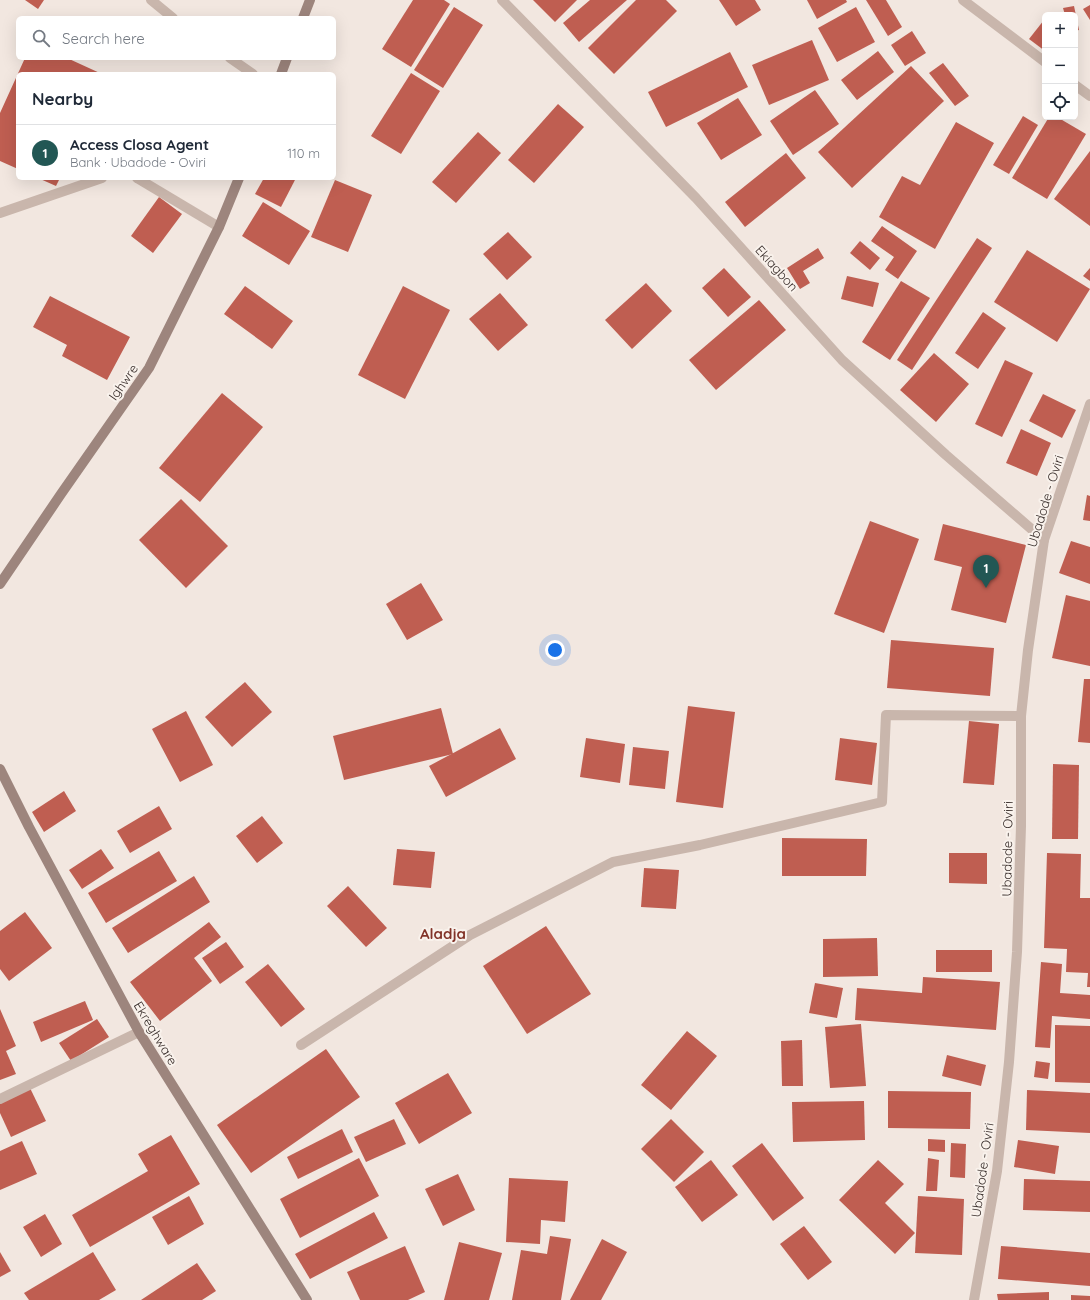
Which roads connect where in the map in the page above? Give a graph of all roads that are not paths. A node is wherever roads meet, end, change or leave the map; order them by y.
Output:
1 (151, 0) edge
2 (310, 0) edge
3 (502, 0) edge
4 (963, 0) edge
5 (171, 16) edge
6 (304, 16) edge
7 (233, 60) edge
8 (286, 60) edge
9 (1042, 60) edge
10 (250, 72) edge
11 (282, 72) edge
12 (1078, 87) edge
13 (1090, 96) edge
14 (96, 180) edge
15 (140, 180) edge
16 (238, 180) edge
17 (0, 213) edge
18 (219, 227) junction
19 (1090, 404) edge
20 (1044, 540) junction
21 (0, 584) edge
22 (1021, 716) junction
23 (0, 769) edge
24 (139, 1032) junction
25 (301, 1045) dead end
26 (0, 1099) edge
27 (307, 1300) edge
28 (974, 1300) edge

1 - 5 street
2 - 6 street
3 - 20 street, Ekiagbon
4 - 9 street
7 - 10 street
8 - 11 street
12 - 13 street
14 - 17 street
15 - 18 street
16 - 18 street, Ighwre
18 - 21 street, Ighwre
19 - 20 street, Ubadode - Oviri
20 - 22 street, Ubadode - Oviri
22 - 25 street
22 - 28 street, Ubadode - Oviri
23 - 24 street, Ekreghware
24 - 26 street
24 - 27 street, Ekreghware

